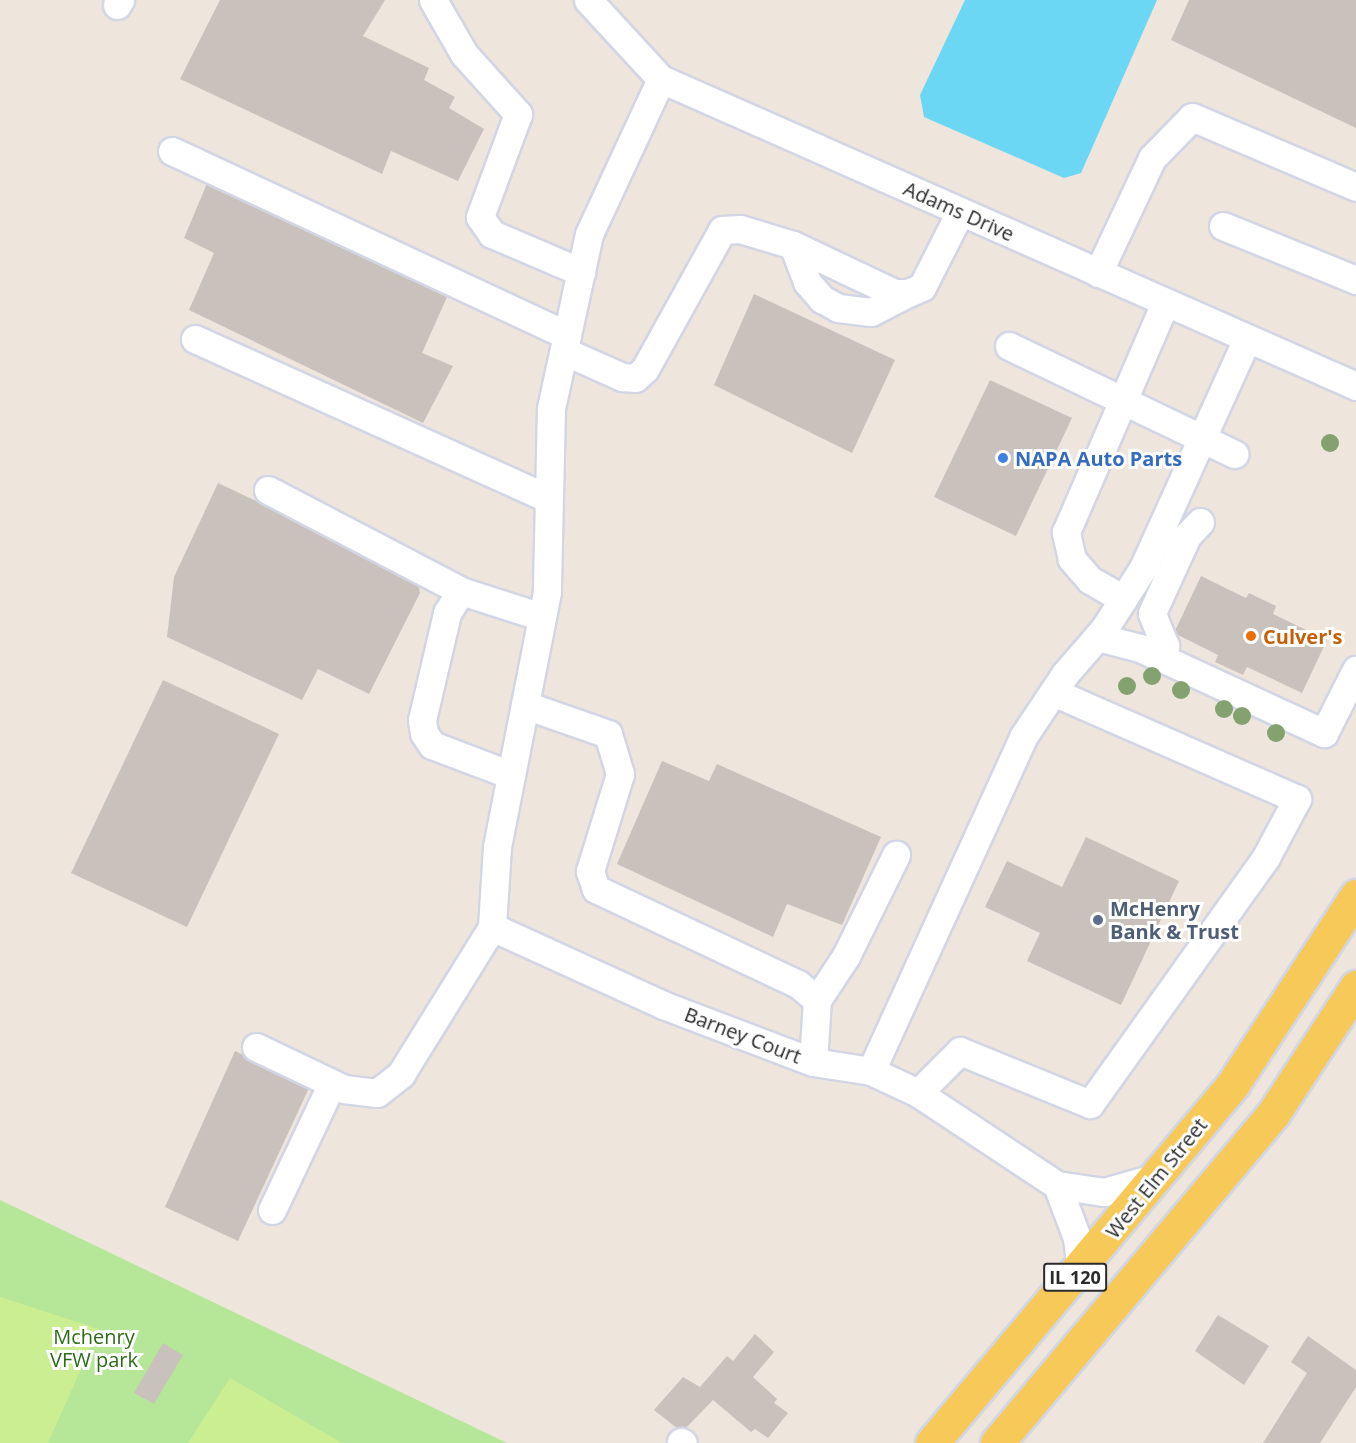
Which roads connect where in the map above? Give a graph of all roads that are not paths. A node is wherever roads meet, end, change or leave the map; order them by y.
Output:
1 (433, 0) edge
2 (588, 0) edge
3 (661, 79) junction
4 (172, 151) dead end
5 (1356, 187) edge
6 (960, 212) junction
7 (1223, 226) dead end
8 (793, 245) junction
9 (581, 272) junction
10 (1098, 273) junction
11 (1356, 280) edge
12 (908, 293) junction
13 (1165, 303) junction
14 (195, 339) dead end
15 (1247, 339) junction
16 (566, 343) junction
17 (1009, 346) dead end
18 (1356, 386) edge
19 (1123, 401) junction
20 (1202, 439) junction
21 (1234, 454) dead end
22 (268, 490) dead end
23 (549, 499) junction
24 (1200, 522) dead end
25 (461, 591) junction
26 (1123, 599) junction
27 (542, 617) junction
28 (1097, 637) junction
29 (1160, 657) junction
30 (1356, 670) edge
31 (1053, 693) junction
32 (525, 705) junction
33 (511, 775) junction
34 (896, 855) dead end
35 (1356, 896) edge
36 (492, 927) junction
37 (1356, 987) edge
38 (817, 1000) junction
39 (256, 1047) dead end
40 (813, 1062) junction
41 (871, 1071) junction
42 (332, 1083) junction
43 (918, 1093) junction
44 (1157, 1177) junction
45 (1057, 1185) junction
46 (272, 1210) dead end
47 (1081, 1269) junction
48 (932, 1443) edge
49 (997, 1443) edge

1 - 9 street
2 - 3 street, Adams Drive
3 - 6 street, Adams Drive
3 - 9 street
4 - 16 street
5 - 10 street
6 - 10 street, Adams Drive
6 - 12 street
7 - 11 street
8 - 12 street
8 - 12 street
8 - 16 street
9 - 16 street
10 - 13 street, Adams Drive
13 - 15 street, Adams Drive
13 - 19 street
14 - 23 street
15 - 18 street, Adams Drive
15 - 20 street
16 - 23 street
17 - 19 street
19 - 20 street
19 - 26 street
20 - 21 street
20 - 26 street
22 - 25 street
23 - 27 street
24 - 29 street
25 - 27 street
25 - 33 street
26 - 28 street
27 - 32 street
28 - 29 street
28 - 31 street
29 - 30 street
31 - 41 street
31 - 43 street
32 - 33 street
32 - 38 street
33 - 36 street
34 - 38 street
35 - 44 main road, West Elm Street / IL 120
36 - 40 street, Barney Court
36 - 42 street
37 - 49 main road, IL 120
38 - 40 street
39 - 42 street
40 - 41 street, Barney Court
41 - 43 street, Barney Court
42 - 46 street
43 - 45 street, Barney Court
44 - 45 street, Barney Court
44 - 47 main road, West Elm Street / IL 120
45 - 47 street
47 - 48 main road, West Elm Street / IL 120

